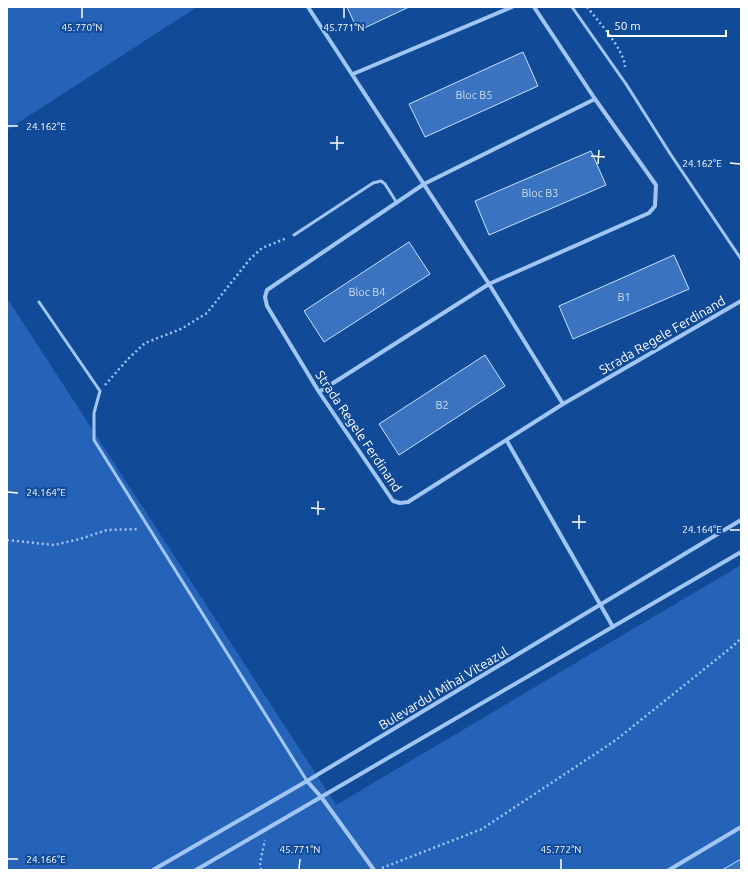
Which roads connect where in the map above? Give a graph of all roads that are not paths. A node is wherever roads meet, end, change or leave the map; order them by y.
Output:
1 (308, 7) edge
2 (512, 7) edge
3 (534, 7) edge
4 (572, 7) edge
5 (353, 74) junction
6 (596, 99) junction
7 (424, 184) junction
8 (397, 203) junction
9 (294, 235) road end
10 (741, 259) edge
11 (489, 284) junction
12 (741, 301) edge
13 (39, 302) dead end
14 (319, 392) junction
15 (564, 404) junction
16 (507, 441) junction
17 (741, 520) edge
18 (741, 552) edge
19 (600, 604) junction
20 (613, 628) junction
21 (307, 781) junction
22 (322, 798) junction
23 (741, 827) edge
24 (153, 870) edge
25 (196, 870) edge
26 (374, 870) edge
27 (669, 870) edge

1 - 5 street
2 - 5 street
3 - 6 street
4 - 10 lane
5 - 7 street
6 - 7 street, Strada Regele Ferdinand
6 - 11 street
7 - 8 street, Strada Regele Ferdinand
7 - 11 street
8 - 9 lane
8 - 14 street, Strada Regele Ferdinand
11 - 14 street
11 - 15 street
12 - 15 street, Strada Regele Ferdinand
13 - 21 lane
14 - 16 street, Strada Regele Ferdinand
15 - 16 street, Strada Regele Ferdinand
16 - 19 street
17 - 19 street, Bulevardul Mihai Viteazul
18 - 20 street
19 - 20 street
19 - 21 street, Bulevardul Mihai Viteazul
20 - 22 street
21 - 22 street
21 - 24 street, Bulevardul Mihai Viteazul
22 - 25 street
22 - 26 street
23 - 27 street

